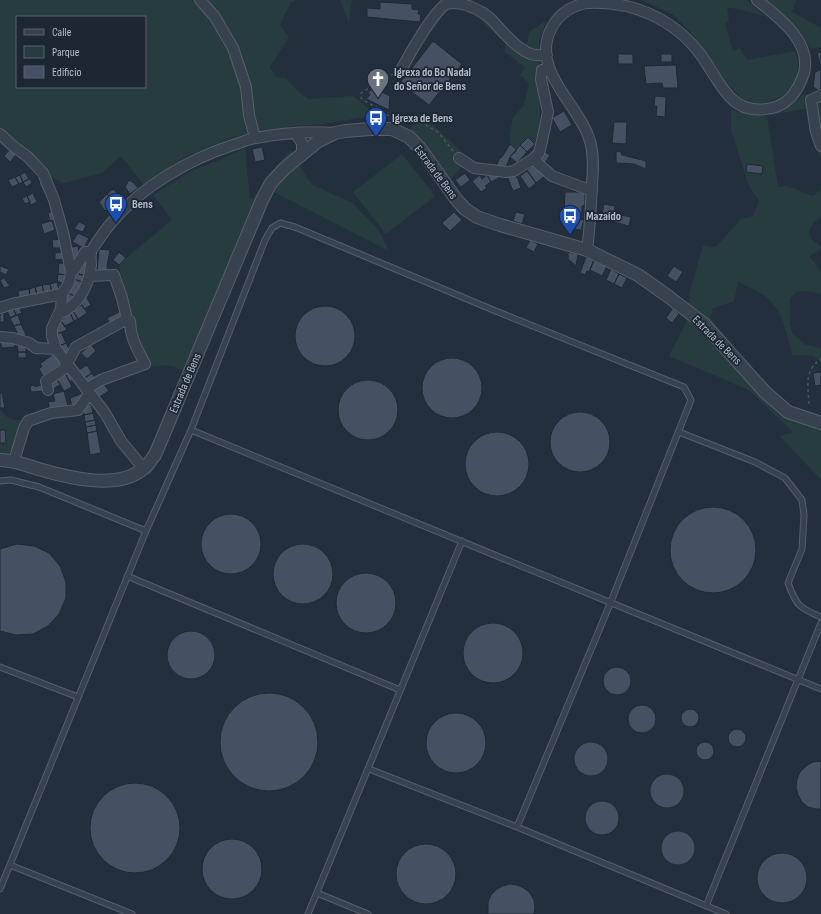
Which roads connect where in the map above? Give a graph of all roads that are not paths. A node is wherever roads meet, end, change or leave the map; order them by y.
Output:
1 (200, 0) edge
2 (757, 0) edge
3 (546, 55) junction
4 (549, 68) junction
5 (401, 70) road end
6 (795, 93) junction
7 (821, 95) edge
8 (811, 100) junction
9 (0, 134) edge
10 (296, 134) junction
11 (314, 137) junction
12 (255, 138) junction
13 (821, 146) edge
14 (302, 153) junction
15 (459, 158) dead end
16 (533, 159) junction
17 (592, 191) junction
18 (587, 250) junction
19 (90, 253) junction
20 (71, 272) junction
21 (89, 276) junction
22 (62, 294) junction
23 (0, 301) edge
24 (12, 304) junction
25 (0, 308) edge
26 (59, 314) junction
27 (127, 320) junction
28 (0, 337) edge
29 (56, 349) junction
30 (67, 364) junction
31 (48, 390) dead end
32 (88, 392) junction
33 (821, 423) edge
34 (191, 430) junction
35 (678, 432) junction
36 (0, 460) edge
37 (14, 461) junction
38 (144, 469) junction
39 (0, 481) edge
40 (146, 531) junction
41 (462, 541) junction
42 (128, 576) junction
43 (610, 604) junction
44 (821, 617) edge
45 (821, 623) edge
46 (0, 666) edge
47 (798, 680) junction
48 (400, 690) junction
49 (821, 690) edge
50 (78, 697) junction
51 (369, 769) junction
52 (517, 827) junction
53 (10, 865) junction
54 (0, 889) edge
55 (317, 893) junction
56 (706, 906) junction
57 (132, 914) edge
58 (308, 914) edge
59 (368, 914) edge
60 (726, 914) edge

1 - 12 street
2 - 6 street
3 - 4 street
3 - 5 street
3 - 6 street
4 - 16 street
4 - 17 street
6 - 8 street
7 - 8 street
8 - 13 street
9 - 20 street
10 - 11 street
10 - 12 street
10 - 14 street
11 - 14 street, Estrada de Bens
11 - 18 street, Estrada de Bens
12 - 19 street
14 - 38 street, Estrada de Bens
15 - 16 street
16 - 17 street
17 - 18 street
18 - 33 street, Estrada de Bens
19 - 20 street
19 - 21 street
20 - 22 street
21 - 26 street
21 - 27 street
22 - 24 street
22 - 26 street
23 - 24 street
24 - 25 street
26 - 29 street
27 - 30 street
27 - 32 street
28 - 29 street
29 - 30 street
30 - 31 street
30 - 32 street
32 - 37 street
32 - 38 street
34 - 35 lane
34 - 40 lane
34 - 41 lane
35 - 43 lane
35 - 44 lane
36 - 37 street
37 - 38 street
39 - 40 lane
40 - 42 lane
41 - 43 lane
41 - 48 lane
42 - 48 lane
42 - 50 lane
43 - 47 lane
43 - 52 lane
45 - 47 lane
46 - 50 lane
47 - 49 lane
47 - 56 lane
48 - 51 lane
50 - 53 lane
51 - 52 lane
51 - 55 lane
52 - 56 lane
53 - 54 lane
53 - 57 lane
55 - 58 lane
55 - 59 lane
56 - 60 lane

